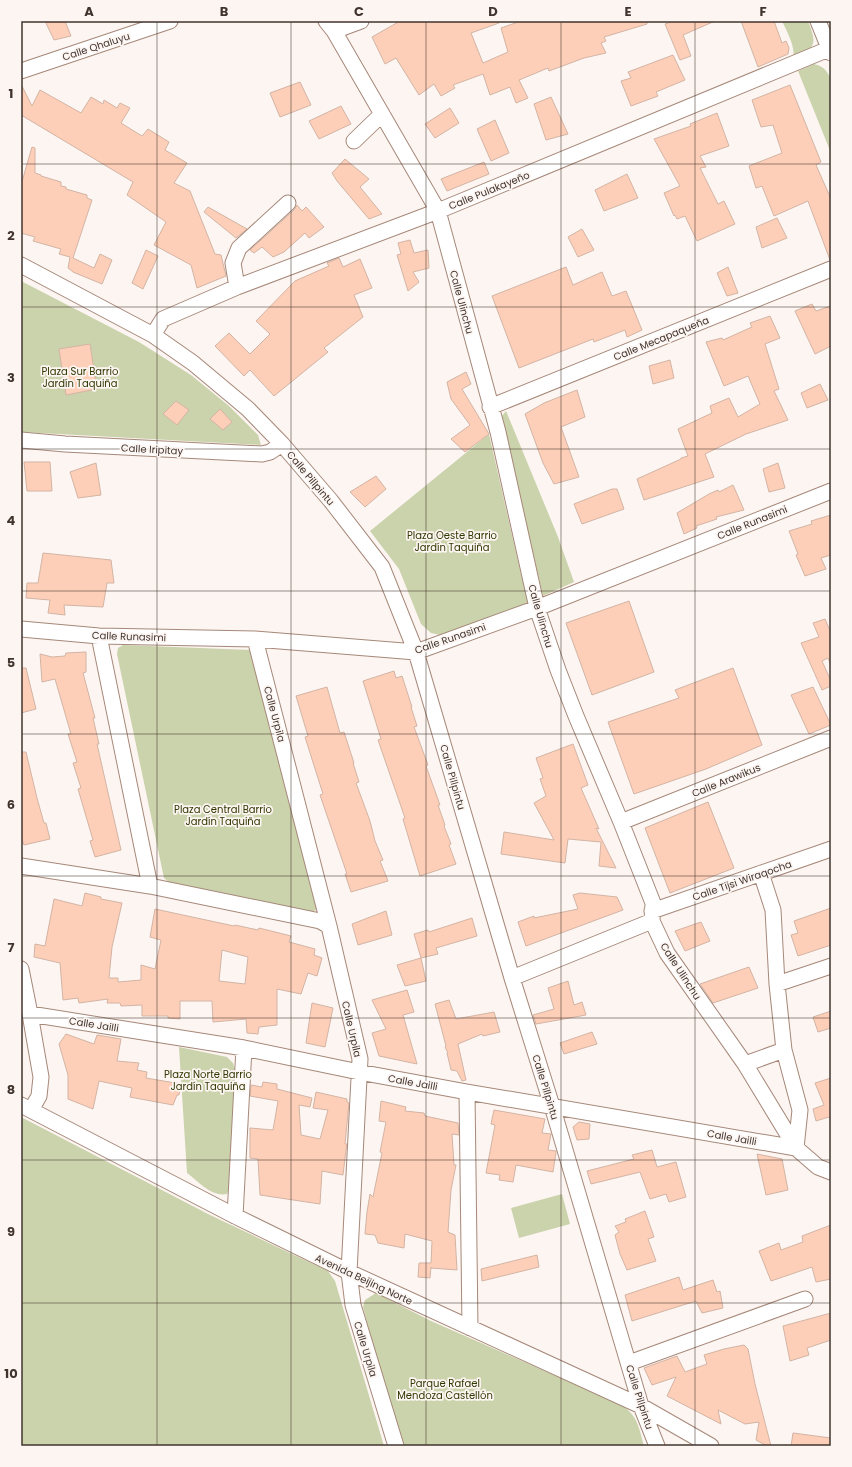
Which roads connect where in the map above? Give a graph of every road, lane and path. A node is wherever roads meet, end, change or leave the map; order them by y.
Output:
1 (170, 21) edge
2 (361, 21) edge
3 (818, 21) edge
4 (330, 26) edge
5 (830, 50) edge
6 (21, 71) edge
7 (382, 114) junction
8 (354, 141) dead end
9 (288, 203) dead end
10 (438, 211) junction
11 (21, 265) edge
12 (831, 269) edge
13 (237, 287) junction
14 (153, 335) junction
15 (490, 407) junction
16 (21, 440) edge
17 (282, 444) junction
18 (831, 491) edge
19 (537, 608) junction
20 (21, 629) edge
21 (99, 636) junction
22 (255, 640) junction
23 (416, 652) junction
24 (831, 738) edge
25 (621, 822) junction
26 (831, 849) edge
27 (21, 866) edge
28 (761, 873) junction
29 (150, 886) junction
30 (652, 916) junction
31 (329, 926) junction
32 (831, 966) edge
33 (21, 969) edge
34 (512, 978) junction
35 (777, 984) junction
36 (30, 1014) junction
37 (244, 1048) junction
38 (784, 1050) junction
39 (745, 1064) junction
40 (359, 1072) junction
41 (467, 1092) junction
42 (552, 1106) junction
43 (26, 1107) edge
44 (796, 1148) junction
45 (831, 1172) edge
46 (235, 1216) junction
47 (349, 1272) junction
48 (805, 1299) dead end
49 (470, 1328) junction
50 (629, 1363) junction
51 (641, 1406) junction
52 (396, 1446) edge
53 (656, 1446) edge
54 (711, 1446) edge

1 - 6 street, Calle Qhaluyu
2 - 4 street
3 - 5 street
4 - 7 street, Calle Ulinchu
5 - 10 street, Calle Pulakayeño
7 - 8 street
7 - 10 street, Calle Ulinchu
9 - 13 street
10 - 13 street, Calle Pulakayeño
10 - 15 street, Calle Ulinchu
11 - 14 street, Calle Pillpintu
12 - 15 street, Calle Mecapaqueña
13 - 14 street, Calle Pulakayeño
14 - 17 street, Calle Pillpintu
15 - 19 street, Calle Ulinchu
16 - 17 street, Calle Iripitay
17 - 23 street, Calle Pillpintu
18 - 19 street, Calle Runasimi
19 - 23 street, Calle Runasimi
19 - 25 street, Calle Ulinchu
20 - 21 street, Calle Runasimi
21 - 22 street, Calle Runasimi
21 - 29 street
22 - 23 street, Calle Runasimi
22 - 31 street, Calle Urpila
23 - 34 street, Calle Pillpintu
24 - 25 street, Calle Arawikus
25 - 30 street, Calle Ulinchu
26 - 28 street, Calle Tijsi Wiraqocha
27 - 29 street
28 - 30 street, Calle Tijsi Wiraqocha
28 - 35 street
29 - 31 street
30 - 34 street, Calle Tijsi Wiraqocha
30 - 39 street, Calle Ulinchu
31 - 40 street, Calle Urpila
32 - 35 street
33 - 36 street
34 - 42 street, Calle Pillpintu
35 - 38 street
36 - 37 street, Calle Jailli
36 - 43 street
37 - 40 street, Calle Jailli
37 - 46 street
38 - 39 street
38 - 44 street
39 - 44 street, Calle Ulinchu
40 - 41 street, Calle Jailli
40 - 47 street, Calle Urpila
41 - 42 street, Calle Jailli
41 - 49 street
42 - 44 street, Calle Jailli
42 - 50 street, Calle Pillpintu
43 - 46 street, Avenida Beijing Norte
44 - 45 street, Calle Ulinchu
46 - 47 street, Avenida Beijing Norte
47 - 49 street, Avenida Beijing Norte
47 - 52 street, Calle Urpila
48 - 50 street
49 - 51 street, Avenida Beijing Norte
50 - 51 street, Calle Pillpintu
51 - 53 street, Calle Pillpintu
51 - 54 street, Avenida Beijing Norte

